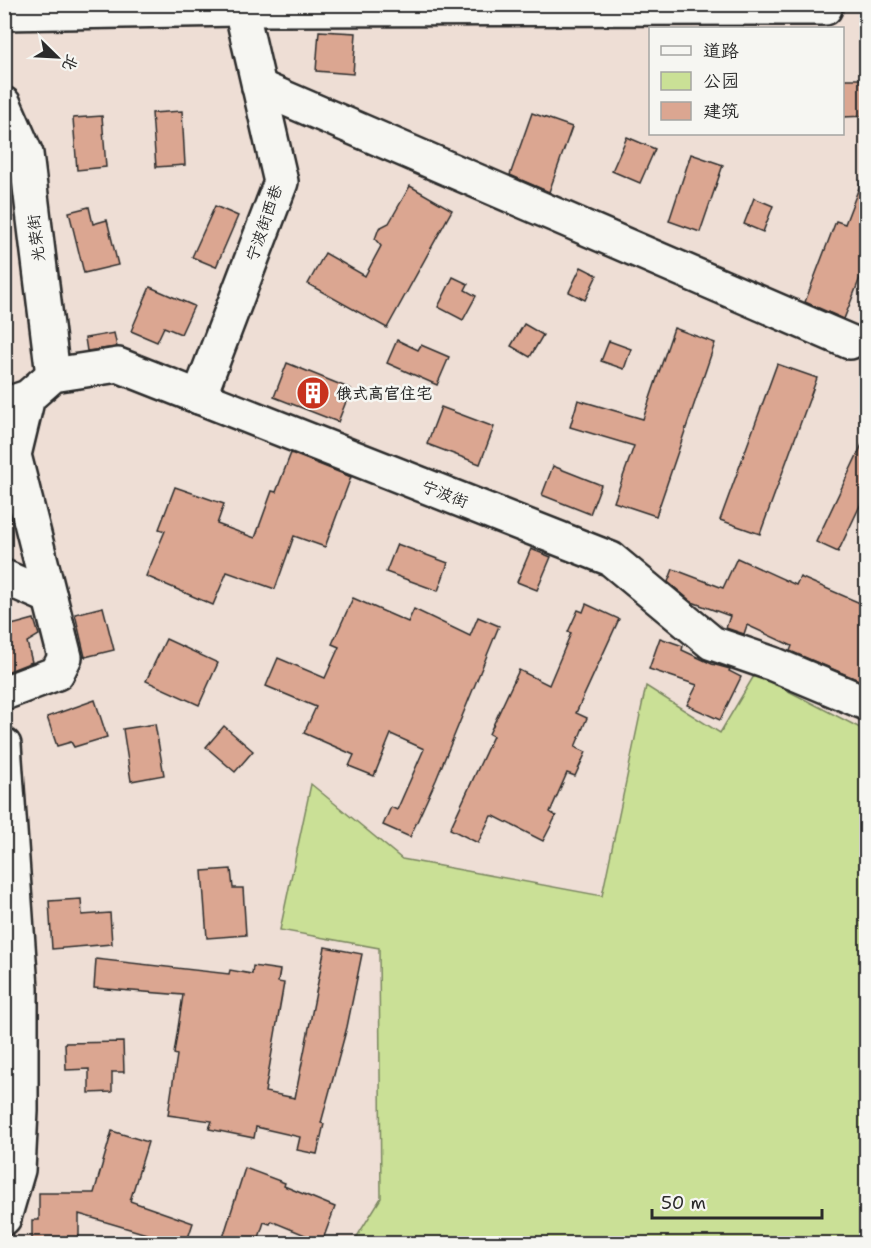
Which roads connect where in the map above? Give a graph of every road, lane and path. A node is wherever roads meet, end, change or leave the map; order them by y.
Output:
1 (240, 7) edge
2 (75, 8) edge
3 (825, 8) dead end
4 (4, 14) edge
5 (259, 87) junction
6 (4, 104) edge
7 (850, 342) dead end
8 (53, 375) junction
9 (199, 397) junction
10 (16, 401) edge
11 (12, 488) edge
12 (4, 577) edge
13 (50, 597) junction
14 (4, 693) edge
15 (867, 703) edge
16 (4, 745) edge
17 (24, 988) edge
18 (4, 1218) edge

1 - 2 street
1 - 3 street
1 - 5 street, 宁波街西巷
2 - 4 street
5 - 7 street
5 - 9 street, 宁波街西巷
6 - 8 street, 光荣街
8 - 9 street, 宁波街
8 - 10 street
9 - 15 street, 宁波街
10 - 11 street
11 - 13 street
12 - 13 street
13 - 14 street
16 - 17 street
17 - 18 street

